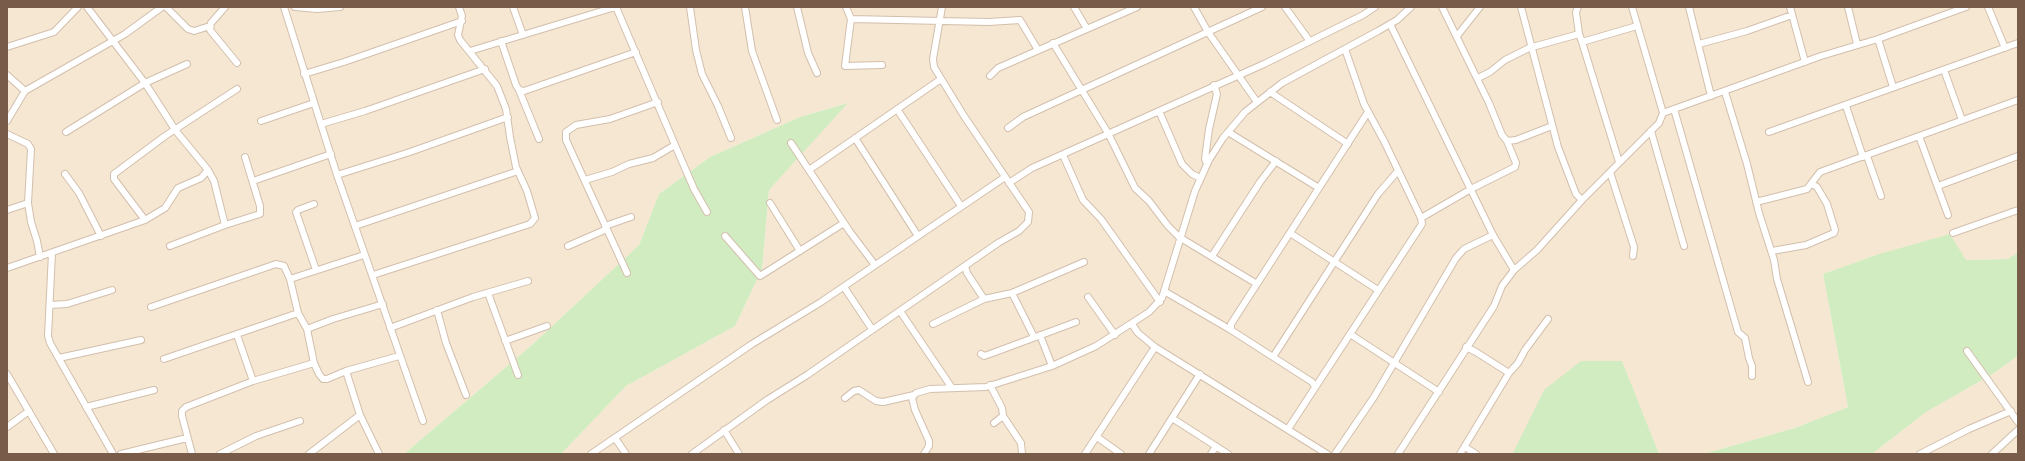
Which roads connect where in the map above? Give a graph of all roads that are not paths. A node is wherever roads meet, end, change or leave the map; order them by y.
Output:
1 (78, 7) edge
2 (88, 7) edge
3 (162, 7) edge
4 (166, 7) edge
5 (225, 7) edge
6 (284, 7) edge
7 (295, 7) edge
8 (340, 7) edge
9 (460, 7) edge
10 (513, 7) edge
11 (616, 7) edge
12 (690, 7) edge
13 (745, 7) edge
14 (797, 7) edge
15 (846, 7) edge
16 (942, 7) edge
17 (1074, 7) edge
18 (1137, 7) edge
19 (1194, 7) edge
20 (1262, 7) edge
21 (1285, 7) edge
22 (1375, 7) edge
23 (1411, 7) edge
24 (1442, 7) edge
25 (1480, 7) edge
26 (1521, 7) edge
27 (1578, 7) edge
28 (1632, 7) edge
29 (1689, 7) edge
30 (1790, 7) edge
31 (1848, 7) edge
32 (1966, 7) edge
33 (1988, 7) edge
34 (317, 8) edge
35 (1792, 15) junction
36 (851, 19) junction
37 (939, 20) junction
38 (462, 21) junction
39 (1390, 24) junction
40 (210, 26) junction
41 (1637, 26) junction
42 (1087, 29) junction
43 (1208, 32) junction
44 (1579, 34) junction
45 (524, 35) junction
46 (1457, 36) junction
47 (1878, 38) junction
48 (113, 40) junction
49 (1310, 40) junction
50 (501, 41) junction
51 (1582, 42) junction
52 (1053, 43) junction
53 (1699, 44) junction
54 (1857, 44) junction
55 (2018, 44) edge
56 (7, 47) edge
57 (1532, 47) junction
58 (2005, 48) junction
59 (1345, 49) junction
60 (1038, 50) junction
61 (470, 51) junction
62 (636, 52) junction
63 (1805, 62) junction
64 (237, 63) dead end
65 (187, 64) dead end
66 (882, 65) dead end
67 (485, 69) junction
68 (1944, 70) junction
69 (817, 73) dead end
70 (304, 74) junction
71 (7, 75) edge
72 (1238, 75) junction
73 (990, 76) dead end
74 (1478, 78) junction
75 (941, 79) junction
76 (145, 83) junction
77 (1214, 85) junction
78 (1893, 87) junction
79 (237, 89) dead end
80 (519, 90) junction
81 (1080, 90) junction
82 (25, 91) junction
83 (1270, 92) junction
84 (1725, 92) junction
85 (1711, 96) junction
86 (2018, 100) edge
87 (658, 102) junction
88 (1258, 102) junction
89 (314, 103) junction
90 (1846, 106) junction
91 (897, 109) junction
92 (1674, 109) junction
93 (1159, 111) junction
94 (1368, 112) junction
95 (1663, 113) junction
96 (508, 117) junction
97 (7, 120) edge
98 (777, 120) dead end
99 (1962, 120) junction
100 (261, 121) dead end
101 (322, 124) junction
102 (1552, 126) junction
103 (1008, 128) dead end
104 (176, 131) junction
105 (1651, 131) junction
106 (66, 132) dead end
107 (1228, 132) junction
108 (1769, 132) dead end
109 (1108, 133) junction
110 (7, 134) edge
111 (1919, 136) junction
112 (730, 138) dead end
113 (855, 138) junction
114 (540, 139) dead end
115 (1507, 141) junction
116 (791, 143) dead end
117 (1348, 144) junction
118 (675, 145) junction
119 (331, 154) junction
120 (1063, 155) junction
121 (1865, 156) junction
122 (2018, 156) edge
123 (245, 157) dead end
124 (1276, 161) junction
125 (1619, 162) junction
126 (1207, 164) junction
127 (208, 170) junction
128 (809, 170) junction
129 (518, 172) junction
130 (1397, 172) junction
131 (1610, 172) junction
132 (65, 174) dead end
133 (337, 175) junction
134 (1200, 178) junction
135 (585, 180) junction
136 (1007, 180) junction
137 (253, 181) junction
138 (1812, 184) junction
139 (1938, 186) junction
140 (1319, 188) junction
141 (1471, 189) junction
142 (1881, 196) dead end
143 (1582, 200) junction
144 (1756, 202) junction
145 (28, 203) junction
146 (770, 203) dead end
147 (314, 204) dead end
148 (961, 206) junction
149 (7, 210) edge
150 (2018, 210) edge
151 (707, 212) dead end
152 (1948, 215) dead end
153 (631, 217) dead end
154 (1421, 218) junction
155 (145, 220) junction
156 (844, 223) junction
157 (225, 225) junction
158 (355, 226) junction
159 (606, 228) junction
160 (1290, 233) junction
161 (1953, 233) dead end
162 (1493, 235) junction
163 (101, 236) junction
164 (725, 236) dead end
165 (918, 236) junction
166 (1179, 237) junction
167 (170, 246) dead end
168 (568, 246) dead end
169 (1684, 246) dead end
170 (1772, 250) junction
171 (800, 251) junction
172 (52, 253) junction
173 (364, 255) junction
174 (1212, 256) junction
175 (1633, 256) dead end
176 (40, 257) junction
177 (1084, 262) dead end
178 (1335, 262) junction
179 (875, 265) junction
180 (966, 266) junction
181 (7, 268) edge
182 (316, 270) junction
183 (1514, 270) junction
184 (627, 273) dead end
185 (373, 275) junction
186 (290, 279) junction
187 (528, 281) dead end
188 (1257, 284) junction
189 (844, 286) junction
190 (112, 290) dead end
191 (1378, 290) junction
192 (1164, 291) junction
193 (1012, 292) junction
194 (488, 293) junction
195 (1088, 296) dead end
196 (984, 299) junction
197 (1160, 302) junction
198 (382, 304) junction
199 (50, 306) junction
200 (151, 306) dead end
201 (437, 310) junction
202 (900, 311) junction
203 (298, 313) junction
204 (1548, 319) dead end
205 (1076, 322) dead end
206 (933, 324) dead end
207 (1132, 324) junction
208 (547, 326) dead end
209 (390, 328) junction
210 (307, 329) junction
211 (872, 329) junction
212 (1232, 330) junction
213 (1350, 334) junction
214 (237, 335) junction
215 (1115, 335) junction
216 (1037, 336) junction
217 (141, 340) dead end
218 (505, 341) junction
219 (1155, 347) junction
220 (1466, 347) junction
221 (1966, 351) dead end
222 (981, 354) dead end
223 (399, 356) junction
224 (1273, 357) junction
225 (59, 358) junction
226 (164, 359) dead end
227 (1395, 362) junction
228 (314, 363) junction
229 (1052, 366) junction
230 (346, 371) junction
231 (1508, 373) junction
232 (7, 374) edge
233 (518, 374) dead end
234 (1200, 374) junction
235 (1752, 376) dead end
236 (253, 382) junction
237 (1808, 382) dead end
238 (990, 386) junction
239 (1315, 387) junction
240 (952, 388) junction
241 (154, 390) dead end
242 (1439, 392) junction
243 (466, 395) dead end
244 (914, 395) junction
245 (845, 398) dead end
246 (86, 407) junction
247 (29, 411) junction
248 (2011, 411) junction
249 (360, 414) junction
250 (1003, 416) junction
251 (1172, 418) junction
252 (423, 421) dead end
253 (300, 422) dead end
254 (2018, 422) edge
255 (994, 423) dead end
256 (7, 428) edge
257 (1288, 429) junction
258 (724, 430) junction
259 (2018, 430) edge
260 (1097, 437) junction
261 (187, 438) junction
262 (615, 438) junction
263 (1216, 446) junction
264 (1465, 447) junction
265 (54, 454) edge
266 (113, 454) edge
267 (121, 454) edge
268 (192, 454) edge
269 (220, 454) edge
270 (309, 454) edge
271 (379, 454) edge
272 (591, 454) edge
273 (626, 454) edge
274 (692, 454) edge
275 (740, 454) edge
276 (924, 454) edge
277 (1022, 454) edge
278 (1085, 454) edge
279 (1121, 454) edge
280 (1149, 454) edge
281 (1211, 454) edge
282 (1228, 454) edge
283 (1327, 454) edge
284 (1335, 454) edge
285 (1398, 454) edge
286 (1460, 454) edge
287 (1476, 454) edge
288 (1920, 454) edge
289 (1992, 454) edge

1 - 56 street
2 - 48 street
3 - 48 street
4 - 40 street
5 - 40 street
6 - 70 street
7 - 34 street
8 - 34 street
9 - 38 street
10 - 45 street
11 - 45 street
11 - 62 street
12 - 112 street
13 - 98 street
14 - 69 street
15 - 36 street
16 - 37 street
17 - 42 street
18 - 42 street
19 - 43 street
20 - 43 street
21 - 49 street
22 - 49 street
23 - 39 street
24 - 46 street
25 - 46 street
26 - 57 street
27 - 44 street
28 - 41 street
29 - 53 street
30 - 35 street
31 - 54 street
32 - 47 street
33 - 58 street
35 - 53 street
35 - 63 street
36 - 37 street
36 - 66 street
37 - 60 street
37 - 75 street
38 - 61 street
38 - 70 street
39 - 59 street
39 - 141 street
40 - 64 street
41 - 51 street
41 - 95 street
42 - 52 street
43 - 72 street
43 - 81 street
44 - 51 street
44 - 57 street
45 - 50 street
46 - 74 street
47 - 54 street
47 - 78 street
48 - 76 street
48 - 82 street
49 - 72 street
50 - 61 street
50 - 80 street
51 - 125 street
52 - 60 street
52 - 81 street
53 - 85 street
54 - 63 street
55 - 58 street
57 - 74 street
57 - 102 street
58 - 68 street
59 - 83 street
59 - 94 street
60 - 73 street
61 - 67 street
62 - 80 street
62 - 87 street
63 - 84 street
65 - 76 street
67 - 96 street
67 - 101 street
68 - 78 street
68 - 99 street
70 - 89 street
71 - 82 street
72 - 77 street
72 - 88 street
74 - 115 street
75 - 91 street
75 - 136 street
76 - 104 street
76 - 106 street
77 - 93 street
77 - 126 street
78 - 90 street
79 - 104 street
80 - 114 street
81 - 103 street
81 - 109 street
82 - 97 street
83 - 88 street
83 - 117 street
84 - 85 street
84 - 144 street
85 - 92 street
86 - 99 street
87 - 118 street
87 - 135 street
88 - 107 street
89 - 100 street
89 - 101 street
90 - 108 street
90 - 121 street
91 - 113 street
91 - 148 street
92 - 95 street
92 - 235 street
93 - 109 street
93 - 134 street
94 - 117 street
94 - 130 street
95 - 105 street
96 - 129 street
96 - 133 street
99 - 111 street
101 - 119 street
102 - 115 street
102 - 143 street
104 - 127 street
104 - 155 street
105 - 125 street
105 - 169 street
107 - 124 street
107 - 126 street
109 - 120 street
109 - 166 street
110 - 145 street
111 - 121 street
111 - 139 street
113 - 128 street
113 - 165 street
115 - 141 street
116 - 128 street
117 - 140 street
118 - 135 street
118 - 151 street
119 - 133 street
119 - 137 street
120 - 136 street
120 - 197 street
121 - 138 street
121 - 142 street
122 - 139 street
123 - 137 street
124 - 140 street
124 - 174 street
125 - 131 street
126 - 134 street
127 - 155 street
127 - 157 street
128 - 156 street
129 - 158 street
129 - 185 street
130 - 154 street
130 - 178 street
131 - 143 street
131 - 175 street
132 - 163 street
133 - 158 street
134 - 166 street
135 - 159 street
136 - 148 street
136 - 180 street
137 - 157 street
138 - 144 street
138 - 170 street
139 - 152 street
140 - 160 street
141 - 154 street
141 - 162 street
143 - 183 street
144 - 170 street
145 - 149 street
145 - 176 street
146 - 171 street
147 - 182 street
148 - 165 street
150 - 161 street
153 - 159 street
154 - 191 street
155 - 163 street
156 - 171 street
156 - 179 street
157 - 167 street
158 - 173 street
159 - 168 street
159 - 184 street
160 - 178 street
160 - 188 street
162 - 183 street
162 - 227 street
163 - 172 street
164 - 171 street
165 - 179 street
166 - 174 street
166 - 192 street
170 - 237 street
172 - 176 street
172 - 199 street
173 - 182 street
173 - 185 street
174 - 188 street
176 - 181 street
177 - 193 street
178 - 191 street
178 - 224 street
179 - 189 street
180 - 196 street
180 - 202 street
182 - 186 street
183 - 220 street
185 - 198 street
186 - 200 street
186 - 203 street
187 - 194 street
188 - 212 street
189 - 211 street
189 - 262 street
190 - 199 street
191 - 213 street
192 - 197 street
192 - 212 street
193 - 196 street
193 - 216 street
194 - 201 street
194 - 218 street
195 - 215 street
196 - 206 street
197 - 207 street
198 - 209 street
198 - 210 street
199 - 225 street
201 - 209 street
201 - 243 street
202 - 211 street
202 - 240 street
203 - 210 street
203 - 214 street
204 - 231 street
205 - 216 street
207 - 215 street
207 - 219 street
208 - 218 street
209 - 223 street
210 - 228 street
211 - 258 street
212 - 224 street
213 - 227 street
213 - 239 street
214 - 226 street
214 - 236 street
215 - 229 street
216 - 222 street
216 - 229 street
217 - 225 street
218 - 233 street
219 - 234 street
219 - 260 street
220 - 231 street
220 - 242 street
221 - 248 street
223 - 230 street
223 - 252 street
224 - 239 street
225 - 246 street
227 - 242 street
227 - 284 street
228 - 230 street
228 - 236 street
229 - 238 street
230 - 249 street
231 - 264 street
232 - 247 street
234 - 251 street
234 - 257 street
236 - 261 street
238 - 240 street
238 - 250 street
239 - 257 street
240 - 244 street
241 - 246 street
242 - 285 street
244 - 245 street
244 - 276 street
246 - 266 street
247 - 256 street
247 - 265 street
248 - 254 street
248 - 288 street
249 - 270 street
249 - 271 street
250 - 255 street
250 - 277 street
251 - 263 street
251 - 280 street
253 - 269 street
257 - 283 street
258 - 274 street
258 - 275 street
259 - 289 street
260 - 278 street
260 - 279 street
261 - 267 street
261 - 268 street
262 - 272 street
262 - 273 street
263 - 281 street
263 - 282 street
264 - 286 street
264 - 287 street

